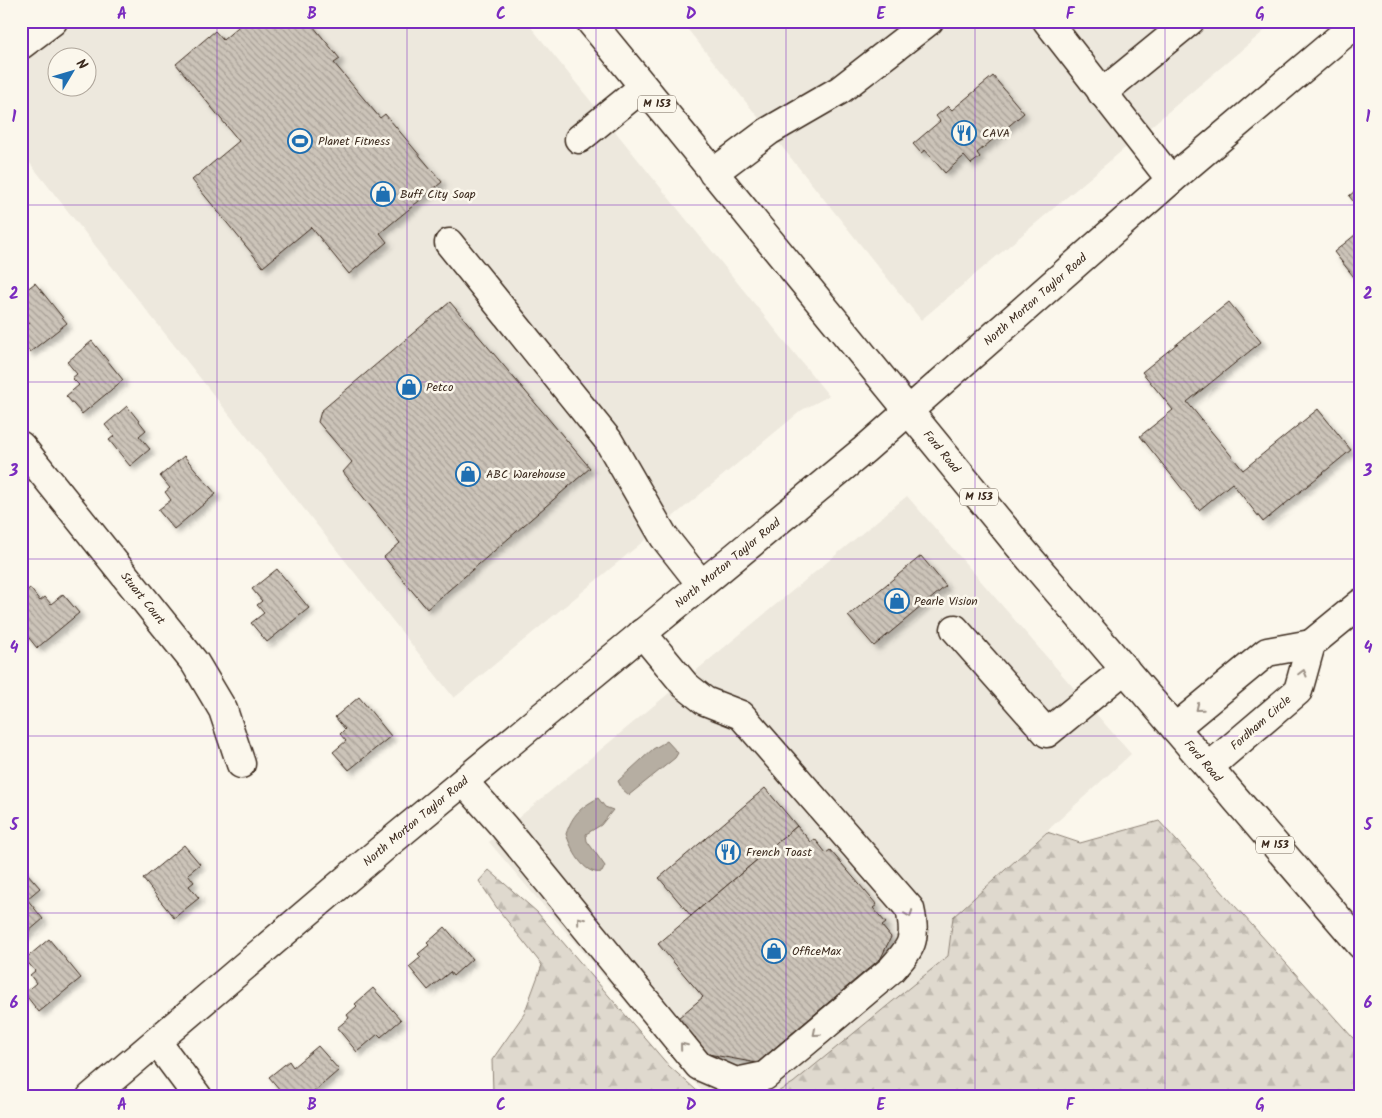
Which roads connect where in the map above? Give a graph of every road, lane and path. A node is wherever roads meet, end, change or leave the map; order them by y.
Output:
1 (53, 21) edge
2 (590, 21) edge
3 (930, 21) edge
4 (1047, 21) edge
5 (1190, 21) edge
6 (1360, 21) edge
7 (21, 45) edge
8 (643, 87) junction
9 (1102, 93) junction
10 (579, 139) dead end
11 (713, 173) junction
12 (1171, 180) junction
13 (449, 243) dead end
14 (908, 412) junction
15 (21, 446) edge
16 (701, 584) junction
17 (1361, 603) edge
18 (956, 629) dead end
19 (642, 633) junction
20 (1310, 644) junction
21 (1125, 669) junction
22 (1175, 728) junction
23 (241, 764) dead end
24 (1209, 768) junction
25 (464, 782) junction
26 (1361, 945) edge
27 (157, 1042) junction
28 (91, 1097) edge
29 (198, 1097) edge

1 - 7 street
2 - 8 street, Ford Road / M 153
3 - 11 street
4 - 9 street
5 - 9 street
6 - 12 street, North Morton Taylor Road
8 - 10 street
8 - 11 street, Ford Road / M 153
9 - 12 street
11 - 14 street, Ford Road / M 153
12 - 14 street, North Morton Taylor Road
13 - 16 street
14 - 16 street, North Morton Taylor Road
14 - 21 street, Ford Road / M 153
15 - 23 street, Stuart Court
16 - 19 street, North Morton Taylor Road
17 - 20 street
18 - 21 street
19 - 25 street, North Morton Taylor Road
19 -> 25 street
20 -> 22 street
24 -> 20 street, Fordham Circle
21 - 22 street, Ford Road / M 153
22 - 24 street, Ford Road / M 153
24 - 26 street, Ford Road / M 153
25 - 27 street, North Morton Taylor Road
27 - 28 street, North Morton Taylor Road
27 - 29 street

